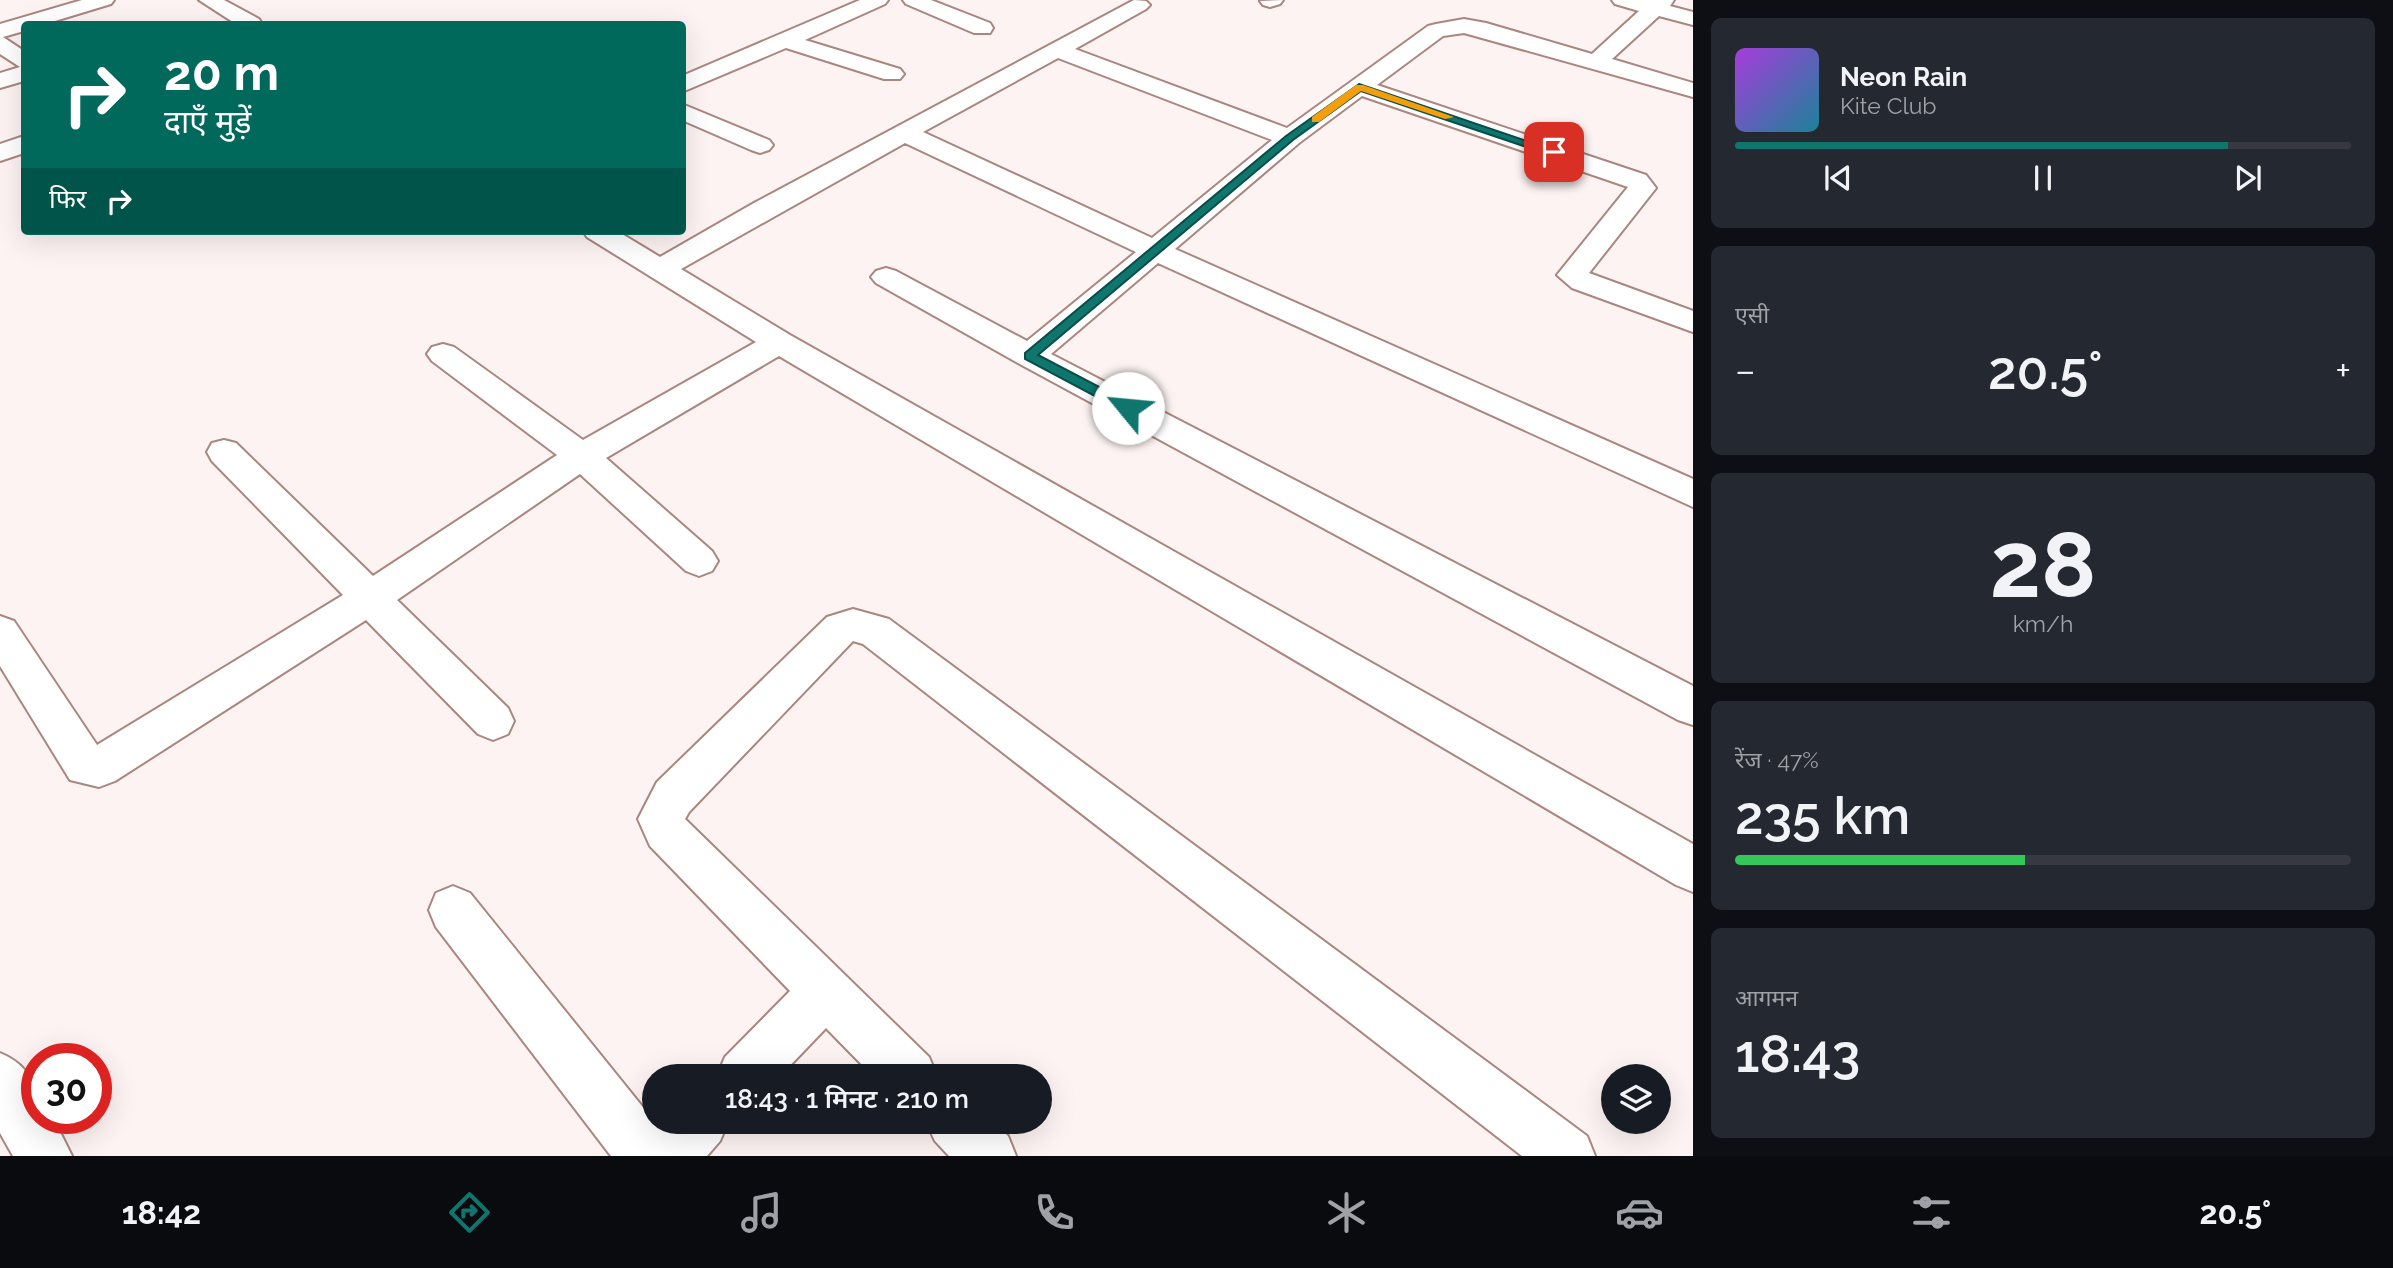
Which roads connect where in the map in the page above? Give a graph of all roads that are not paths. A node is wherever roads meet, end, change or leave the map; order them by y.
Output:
1 (104, 0) edge
2 (209, 0) edge
3 (878, 0) edge
4 (914, 0) edge
5 (1622, 0) edge
6 (1659, 4) edge
7 (1139, 5) dead end
8 (1693, 19) edge
9 (34, 21) edge
10 (246, 21) edge
11 (21, 25) edge
12 (982, 28) dead end
13 (0, 31) edge
14 (786, 41) junction
15 (0, 43) edge
16 (1057, 50) junction
17 (21, 59) edge
18 (1597, 61) junction
19 (21, 74) edge
20 (892, 74) dead end
21 (0, 81) edge
22 (686, 83) edge
23 (1359, 87) junction
24 (1693, 90) edge
25 (686, 113) edge
26 (904, 133) junction
27 (1290, 138) junction
28 (21, 145) edge
29 (760, 145) dead end
30 (0, 153) edge
31 (603, 235) edge
32 (1156, 251) junction
33 (659, 270) junction
34 (886, 277) dead end
35 (1693, 322) edge
36 (779, 342) junction
37 (443, 354) dead end
38 (1029, 356) junction
39 (224, 452) dead end
40 (582, 456) junction
41 (1693, 494) edge
42 (699, 561) dead end
43 (371, 597) junction
44 (0, 632) edge
45 (1693, 707) edge
46 (493, 721) dead end
47 (1693, 869) edge
48 (453, 910) dead end
49 (826, 990) junction
50 (755, 1064) edge
51 (898, 1064) edge
52 (6, 1102) edge
53 (689, 1134) edge
54 (966, 1134) edge
55 (44, 1156) edge
56 (646, 1156) edge
57 (668, 1156) edge
58 (988, 1156) edge
59 (1567, 1156) edge

1 - 9 street
2 - 10 street
3 - 14 street
4 - 12 street
5 - 6 street
6 - 8 street
6 - 18 street
7 - 16 street
11 - 13 street
14 - 20 street
14 - 22 street
15 - 17 street
16 - 26 street
16 - 27 street
18 - 23 street
18 - 24 street
19 - 21 street
23 - 27 street
23 - 35 street
25 - 29 street
26 - 32 street
26 - 33 street
27 - 32 street
28 - 30 street
31 - 33 street
32 - 38 street
32 - 41 street
33 - 36 street
34 - 38 street
36 - 40 street
36 - 47 street
37 - 40 street
38 - 45 street
39 - 43 street
40 - 42 street
40 - 43 street
43 - 44 street
43 - 46 street
48 - 56 street
49 - 50 street
49 - 51 street
49 - 59 street
52 - 55 street
53 - 57 street
54 - 58 street

